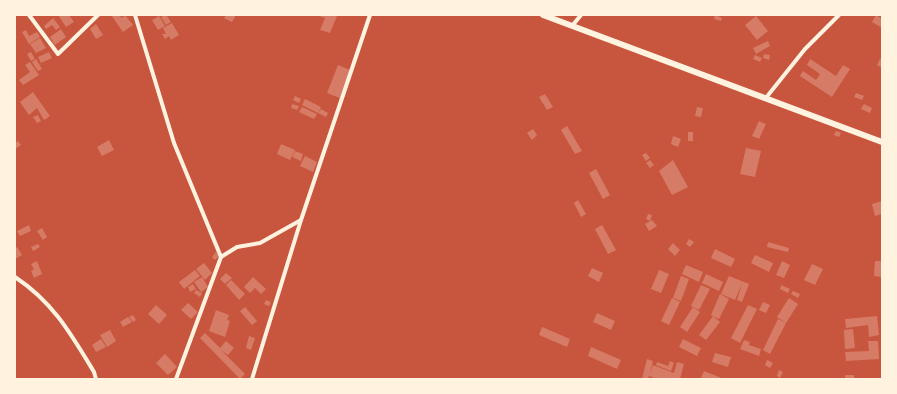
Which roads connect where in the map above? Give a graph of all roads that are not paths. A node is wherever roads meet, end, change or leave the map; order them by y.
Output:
1 (30, 15) edge
2 (98, 15) edge
3 (135, 15) edge
4 (370, 15) edge
5 (543, 15) edge
6 (581, 15) edge
7 (839, 15) edge
8 (572, 26) junction
9 (765, 98) junction
10 (882, 142) edge
11 (301, 220) junction
12 (221, 257) junction
13 (15, 277) edge
14 (96, 379) edge
15 (176, 379) edge
16 (252, 379) edge

1 - 2 street
3 - 12 street
4 - 11 street
5 - 8 main road
6 - 8 street
7 - 9 street
8 - 9 main road
9 - 10 main road
11 - 12 street
11 - 16 street
12 - 15 street
13 - 14 street

